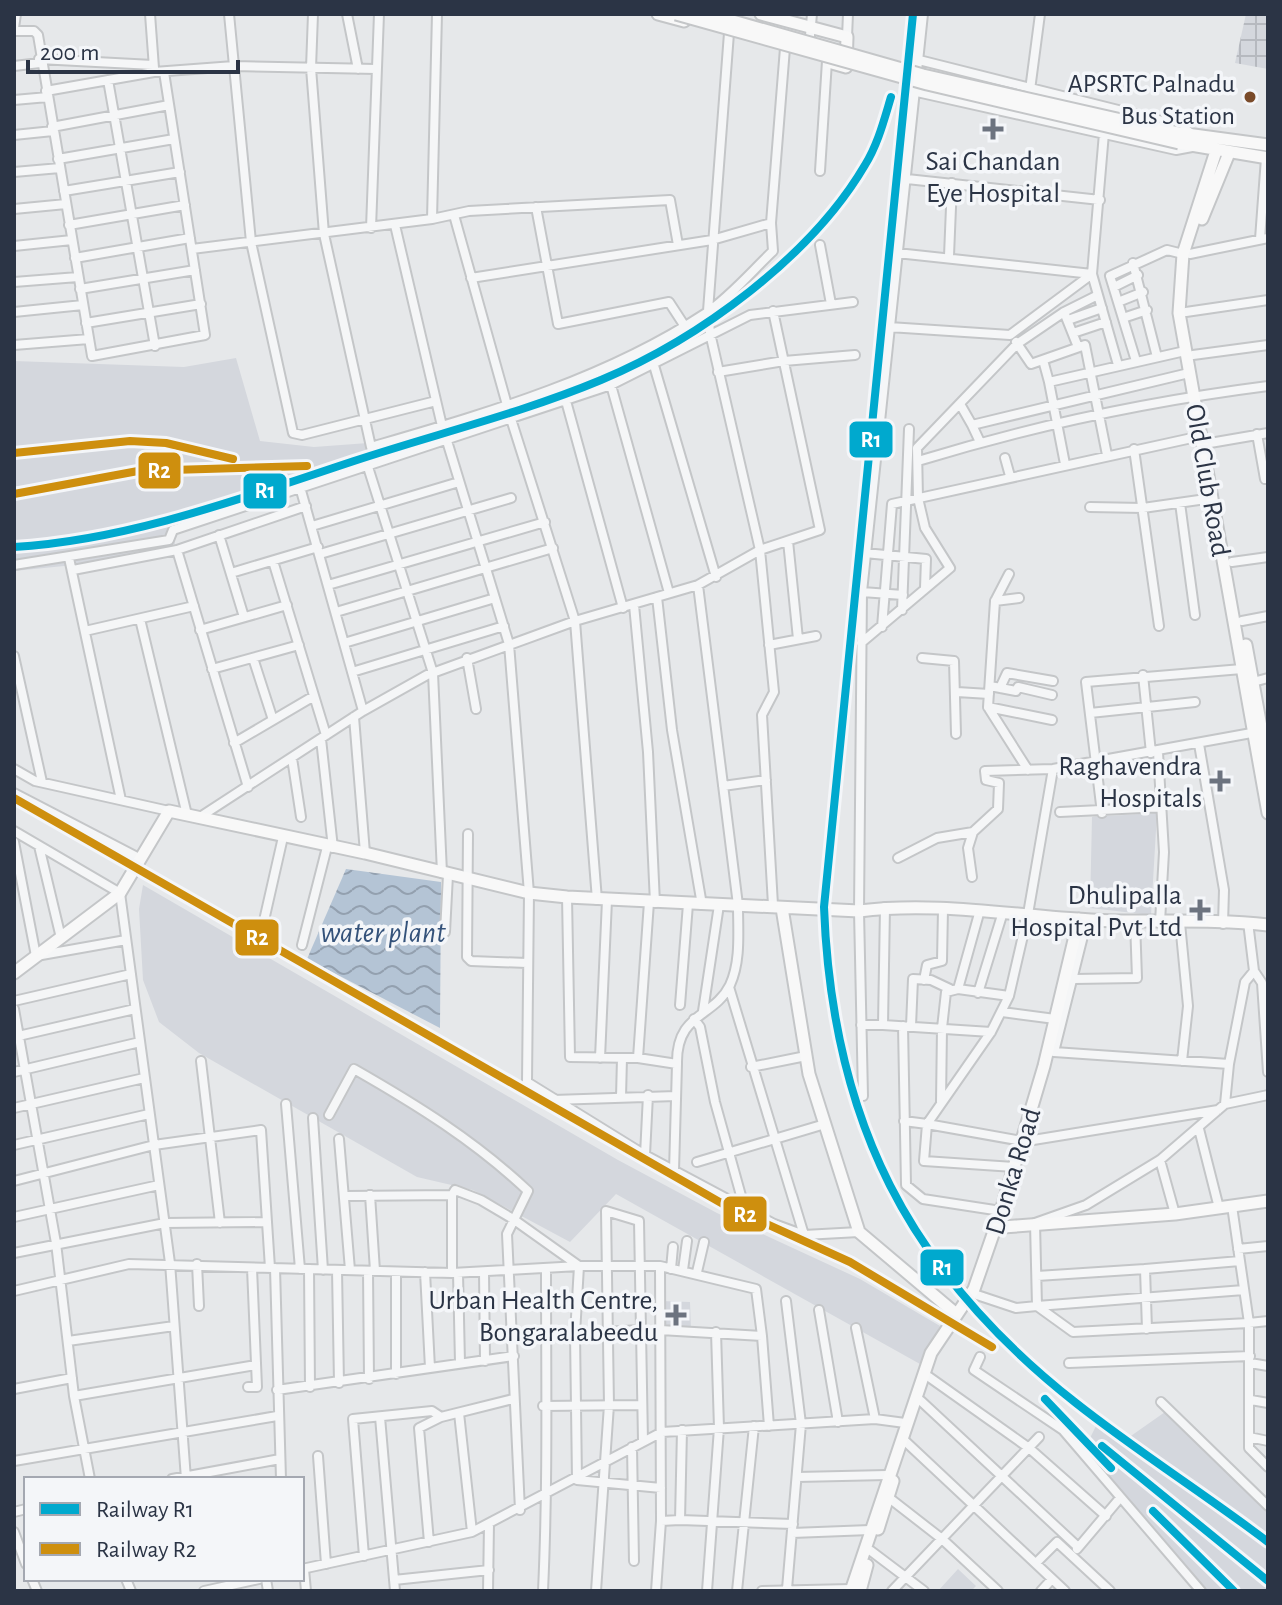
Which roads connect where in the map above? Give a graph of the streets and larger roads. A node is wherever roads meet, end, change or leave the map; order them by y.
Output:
1 (16, 14) edge
2 (150, 14) edge
3 (229, 14) edge
4 (313, 14) edge
5 (347, 14) edge
6 (379, 14) edge
7 (437, 14) edge
8 (658, 14) edge
9 (676, 14) edge
10 (708, 14) edge
11 (761, 14) edge
12 (812, 14) edge
13 (848, 14) edge
14 (923, 14) edge
15 (1040, 14) edge
16 (812, 27) junction
17 (14, 30) edge
18 (729, 33) junction
19 (847, 37) junction
20 (785, 48) junction
21 (808, 55) junction
22 (919, 60) junction
23 (40, 61) junction
24 (827, 61) junction
25 (14, 66) edge
26 (234, 66) junction
27 (311, 68) junction
28 (154, 69) junction
29 (358, 69) junction
30 (376, 69) junction
31 (164, 72) junction
32 (108, 80) junction
33 (1030, 87) junction
34 (917, 92) junction
35 (47, 94) junction
36 (14, 100) edge
37 (169, 105) junction
38 (1028, 114) junction
39 (115, 115) junction
40 (53, 129) junction
41 (1104, 133) junction
42 (14, 135) edge
43 (1179, 138) junction
44 (174, 139) junction
45 (1193, 141) junction
46 (1268, 145) edge
47 (120, 147) junction
48 (1216, 151) junction
49 (1229, 153) junction
50 (1267, 158) edge
51 (59, 163) junction
52 (820, 171) dead end
53 (14, 172) edge
54 (180, 172) junction
55 (907, 179) junction
56 (126, 180) junction
57 (952, 183) junction
58 (64, 191) junction
59 (1100, 200) junction
60 (66, 204) junction
61 (185, 205) junction
62 (536, 207) junction
63 (14, 209) edge
64 (131, 215) junction
65 (454, 215) junction
66 (432, 219) junction
67 (771, 223) junction
68 (69, 225) junction
69 (395, 225) junction
70 (371, 228) junction
71 (324, 234) junction
72 (190, 238) junction
73 (1264, 238) edge
74 (72, 240) junction
75 (712, 240) junction
76 (251, 242) junction
77 (678, 245) junction
78 (820, 245) dead end
79 (14, 246) edge
80 (138, 247) junction
81 (192, 249) junction
82 (897, 253) junction
83 (1186, 254) junction
84 (949, 256) junction
85 (75, 258) junction
86 (1133, 263) junction
87 (548, 267) junction
88 (195, 270) junction
89 (1092, 274) junction
90 (1138, 275) junction
91 (78, 277) junction
92 (471, 278) junction
93 (144, 279) junction
94 (14, 282) edge
95 (1114, 287) junction
96 (80, 289) junction
97 (1143, 292) junction
98 (1098, 295) junction
99 (1268, 300) edge
100 (853, 302) dead end
101 (1118, 302) junction
102 (201, 304) junction
103 (831, 304) junction
104 (83, 305) junction
105 (1102, 308) junction
106 (1147, 310) junction
107 (708, 311) junction
108 (773, 311) junction
109 (14, 312) edge
110 (1186, 312) junction
111 (150, 315) junction
112 (1066, 316) junction
113 (1123, 318) junction
114 (1106, 322) junction
115 (86, 323) junction
116 (684, 325) junction
117 (889, 327) junction
118 (710, 333) junction
119 (1073, 333) junction
120 (1010, 335) junction
121 (89, 339) junction
122 (1017, 344) junction
123 (14, 345) edge
124 (1268, 345) edge
125 (155, 346) junction
126 (1078, 347) junction
127 (1189, 353) junction
128 (855, 355) dead end
129 (1157, 357) junction
130 (1043, 360) junction
131 (784, 361) junction
132 (1136, 361) junction
133 (653, 362) junction
134 (1118, 365) junction
135 (718, 372) junction
136 (1091, 372) junction
137 (1189, 373) junction
138 (1049, 382) junction
139 (611, 385) junction
140 (1268, 386) edge
141 (1095, 394) junction
142 (1197, 395) junction
143 (436, 401) junction
144 (566, 401) junction
145 (1054, 403) junction
146 (960, 404) junction
147 (507, 405) junction
148 (1100, 415) junction
149 (365, 419) junction
150 (511, 419) junction
151 (1058, 424) junction
152 (972, 425) junction
153 (442, 426) junction
154 (909, 429) dead end
155 (1268, 433) edge
156 (1257, 434) junction
157 (1206, 440) junction
158 (447, 441) junction
159 (980, 442) junction
160 (1134, 449) junction
161 (1107, 455) junction
162 (1005, 458) dead end
163 (918, 461) junction
164 (1065, 464) junction
165 (368, 467) junction
166 (1010, 476) junction
167 (1265, 479) dead end
168 (459, 482) junction
169 (300, 487) junction
170 (511, 498) dead end
171 (1213, 498) junction
172 (913, 499) junction
173 (1180, 503) junction
174 (306, 506) junction
175 (381, 507) junction
176 (1090, 507) dead end
177 (1143, 508) junction
178 (468, 511) junction
179 (545, 522) junction
180 (312, 526) junction
181 (219, 535) junction
182 (389, 535) junction
183 (477, 540) junction
184 (788, 541) junction
185 (553, 548) junction
186 (177, 550) junction
187 (319, 550) junction
188 (760, 550) junction
189 (865, 553) junction
190 (889, 554) junction
191 (907, 557) junction
192 (1268, 557) edge
193 (69, 558) junction
194 (273, 561) junction
195 (1232, 562) junction
196 (398, 564) junction
197 (14, 565) edge
198 (486, 569) junction
199 (73, 570) junction
200 (231, 573) junction
201 (1009, 574) dead end
202 (716, 577) junction
203 (328, 585) junction
204 (698, 585) junction
205 (925, 588) junction
206 (406, 592) junction
207 (862, 592) junction
208 (669, 593) junction
209 (885, 593) junction
210 (903, 595) junction
211 (657, 597) junction
212 (495, 598) junction
213 (1019, 598) dead end
214 (995, 601) junction
215 (287, 605) junction
216 (634, 605) junction
217 (194, 606) junction
218 (623, 608) junction
219 (902, 611) junction
220 (336, 612) junction
221 (1195, 615) dead end
222 (1268, 616) edge
223 (244, 617) junction
224 (140, 619) junction
225 (416, 621) junction
226 (575, 621) junction
227 (1242, 621) junction
228 (504, 626) junction
229 (1159, 626) dead end
230 (882, 627) junction
231 (200, 630) junction
232 (85, 631) junction
233 (816, 636) dead end
234 (798, 639) junction
235 (344, 643) junction
236 (861, 643) junction
237 (509, 644) junction
238 (299, 645) junction
239 (769, 645) junction
240 (425, 649) junction
241 (14, 656) edge
242 (253, 658) junction
243 (467, 658) junction
244 (922, 658) dead end
245 (212, 669) junction
246 (1242, 669) junction
247 (352, 672) junction
248 (433, 673) junction
249 (1143, 675) junction
250 (1268, 678) edge
251 (1053, 681) dead end
252 (1253, 682) junction
253 (993, 689) junction
254 (957, 692) junction
255 (1052, 695) dead end
256 (314, 696) junction
257 (1195, 702) dead end
258 (1146, 706) junction
259 (988, 707) junction
260 (476, 709) dead end
261 (363, 711) junction
262 (1090, 713) junction
263 (1015, 714) junction
264 (354, 717) junction
265 (273, 720) junction
266 (1052, 720) dead end
267 (998, 726) junction
268 (1261, 732) edge
269 (956, 734) dead end
270 (323, 737) junction
271 (234, 743) junction
272 (1199, 744) junction
273 (1154, 752) junction
274 (292, 758) junction
275 (1096, 762) junction
276 (1268, 765) edge
277 (14, 769) edge
278 (1053, 769) junction
279 (1028, 770) junction
280 (766, 780) junction
281 (42, 782) junction
282 (723, 786) junction
283 (248, 787) junction
284 (14, 793) edge
285 (121, 800) junction
286 (1163, 807) junction
287 (169, 811) junction
288 (1060, 812) dead end
289 (1102, 813) junction
290 (1268, 813) edge
291 (187, 815) junction
292 (301, 817) dead end
293 (200, 818) junction
294 (14, 831) edge
295 (973, 832) junction
296 (468, 834) dead end
297 (283, 837) junction
298 (14, 842) edge
299 (39, 846) junction
300 (330, 848) junction
301 (365, 853) junction
302 (898, 858) dead end
303 (141, 859) junction
304 (445, 874) junction
305 (972, 877) dead end
306 (468, 879) junction
307 (120, 893) junction
308 (529, 893) junction
309 (567, 897) junction
310 (602, 900) junction
311 (652, 902) junction
312 (688, 904) junction
313 (702, 905) junction
314 (719, 905) junction
315 (738, 905) junction
316 (778, 907) junction
317 (885, 907) junction
318 (943, 909) junction
319 (980, 910) junction
320 (859, 911) junction
321 (1003, 912) junction
322 (1028, 914) junction
323 (1083, 919) junction
324 (1135, 921) junction
325 (1160, 922) junction
326 (1248, 922) junction
327 (1180, 923) junction
328 (1223, 924) junction
329 (263, 925) dead end
330 (1268, 925) edge
331 (445, 932) dead end
332 (61, 938) junction
333 (126, 940) junction
334 (302, 945) dead end
335 (36, 956) junction
336 (527, 963) junction
337 (1254, 971) junction
338 (14, 973) edge
339 (131, 974) junction
340 (1074, 979) junction
341 (924, 980) junction
342 (729, 987) junction
343 (954, 989) junction
344 (978, 993) junction
345 (1009, 996) junction
346 (14, 1001) edge
347 (680, 1005) dead end
348 (14, 1009) edge
349 (135, 1009) junction
350 (703, 1011) junction
351 (1002, 1012) junction
352 (694, 1019) junction
353 (1055, 1019) junction
354 (861, 1025) junction
355 (883, 1025) junction
356 (907, 1026) junction
357 (942, 1028) junction
358 (991, 1032) junction
359 (17, 1036) edge
360 (140, 1042) junction
361 (1054, 1052) junction
362 (806, 1056) junction
363 (600, 1058) junction
364 (622, 1058) junction
365 (638, 1058) junction
366 (201, 1061) dead end
367 (1182, 1061) junction
368 (677, 1064) junction
369 (1229, 1064) junction
370 (751, 1067) junction
371 (26, 1069) junction
372 (14, 1072) edge
373 (1268, 1072) edge
374 (144, 1078) junction
375 (648, 1095) junction
376 (1268, 1095) edge
377 (676, 1096) junction
378 (863, 1096) dead end
379 (621, 1097) junction
380 (553, 1100) junction
381 (941, 1102) junction
382 (31, 1104) junction
383 (286, 1104) dead end
384 (1222, 1107) junction
385 (14, 1108) edge
386 (149, 1114) junction
387 (329, 1115) dead end
388 (313, 1118) dead end
389 (904, 1121) junction
390 (825, 1124) junction
391 (927, 1124) junction
392 (1199, 1129) junction
393 (211, 1137) junction
394 (37, 1138) junction
395 (339, 1139) dead end
396 (773, 1141) junction
397 (1025, 1141) junction
398 (14, 1145) edge
399 (154, 1145) junction
400 (727, 1154) junction
401 (645, 1155) junction
402 (1160, 1160) junction
403 (697, 1162) dead end
404 (1014, 1167) junction
405 (674, 1171) junction
406 (44, 1173) junction
407 (14, 1181) edge
408 (159, 1185) junction
409 (370, 1195) junction
410 (452, 1195) junction
411 (346, 1196) junction
412 (1268, 1201) edge
413 (49, 1207) junction
414 (1226, 1207) junction
415 (745, 1210) junction
416 (1001, 1211) junction
417 (1175, 1214) junction
418 (14, 1217) edge
419 (513, 1219) junction
420 (267, 1222) junction
421 (165, 1223) junction
422 (220, 1223) junction
423 (1035, 1223) junction
424 (1003, 1227) junction
425 (859, 1232) junction
426 (804, 1235) junction
427 (687, 1241) dead end
428 (704, 1242) dead end
429 (56, 1243) junction
430 (1268, 1246) edge
431 (673, 1247) dead end
432 (1238, 1249) junction
433 (14, 1253) edge
434 (1240, 1261) junction
435 (170, 1263) junction
436 (197, 1264) junction
437 (640, 1264) junction
438 (608, 1265) junction
439 (579, 1266) junction
440 (660, 1266) junction
441 (252, 1268) junction
442 (273, 1268) junction
443 (546, 1268) junction
444 (305, 1269) junction
445 (671, 1269) junction
446 (1145, 1269) junction
447 (323, 1270) junction
448 (337, 1270) junction
449 (350, 1270) junction
450 (510, 1270) junction
451 (683, 1270) junction
452 (371, 1271) junction
453 (396, 1272) junction
454 (425, 1272) junction
455 (484, 1272) junction
456 (697, 1272) junction
457 (455, 1273) junction
458 (1037, 1276) junction
459 (62, 1280) junction
460 (1244, 1290) junction
461 (14, 1291) edge
462 (977, 1295) junction
463 (1146, 1296) junction
464 (786, 1301) dead end
465 (199, 1306) dead end
466 (1037, 1306) junction
467 (819, 1310) dead end
468 (955, 1313) junction
469 (1268, 1321) edge
470 (1249, 1323) junction
471 (174, 1326) junction
472 (856, 1328) dead end
473 (1147, 1329) junction
474 (641, 1330) junction
475 (660, 1330) junction
476 (609, 1332) junction
477 (716, 1332) junction
478 (575, 1334) junction
479 (546, 1335) junction
480 (762, 1336) junction
481 (514, 1337) junction
482 (68, 1341) junction
483 (514, 1356) junction
484 (980, 1357) dead end
485 (1250, 1360) junction
486 (485, 1361) junction
487 (460, 1363) junction
488 (1069, 1363) dead end
489 (256, 1365) junction
490 (1268, 1366) edge
491 (430, 1368) junction
492 (396, 1374) junction
493 (929, 1377) junction
494 (72, 1378) junction
495 (369, 1379) junction
496 (177, 1380) junction
497 (339, 1383) junction
498 (248, 1387) dead end
499 (310, 1387) junction
500 (14, 1389) edge
501 (277, 1390) junction
502 (74, 1396) junction
503 (513, 1399) junction
504 (1251, 1400) junction
505 (921, 1401) junction
506 (1161, 1402) dead end
507 (1268, 1403) edge
508 (609, 1405) junction
509 (641, 1405) junction
510 (543, 1406) junction
511 (576, 1406) junction
512 (459, 1413) junction
513 (277, 1416) junction
514 (380, 1417) junction
515 (441, 1417) junction
516 (875, 1419) junction
517 (838, 1422) junction
518 (905, 1423) junction
519 (801, 1424) junction
520 (754, 1426) junction
521 (769, 1426) junction
522 (719, 1428) junction
523 (180, 1430) junction
524 (682, 1430) junction
525 (662, 1432) junction
526 (1039, 1437) dead end
527 (1249, 1437) junction
528 (643, 1441) junction
529 (1268, 1441) edge
530 (906, 1442) junction
531 (632, 1447) junction
532 (82, 1448) junction
533 (1029, 1448) junction
534 (318, 1456) dead end
535 (280, 1459) junction
536 (14, 1461) edge
537 (607, 1463) junction
538 (1268, 1467) edge
539 (887, 1475) junction
540 (1004, 1476) junction
541 (89, 1477) edge
542 (186, 1477) edge
543 (191, 1477) edge
544 (281, 1477) edge
545 (797, 1477) junction
546 (577, 1480) junction
547 (606, 1485) junction
548 (635, 1486) junction
549 (661, 1488) junction
550 (547, 1495) junction
551 (888, 1497) junction
552 (1120, 1498) junction
553 (976, 1505) junction
554 (1268, 1506) edge
555 (520, 1510) junction
556 (1106, 1516) junction
557 (680, 1520) junction
558 (711, 1520) junction
559 (661, 1521) junction
560 (744, 1521) junction
561 (489, 1524) junction
562 (792, 1528) junction
563 (870, 1530) junction
564 (14, 1532) edge
565 (472, 1532) junction
566 (942, 1539) junction
567 (429, 1542) junction
568 (1078, 1547) junction
569 (392, 1550) junction
570 (871, 1551) junction
571 (1071, 1555) junction
572 (364, 1556) junction
573 (24, 1559) edge
574 (634, 1561) dead end
575 (1036, 1563) junction
576 (326, 1564) junction
577 (304, 1569) edge
578 (489, 1570) junction
579 (908, 1575) junction
580 (1052, 1579) junction
581 (394, 1580) junction
582 (249, 1581) edge
583 (787, 1589) edge
584 (206, 1590) edge
585 (854, 1590) edge
586 (395, 1591) edge
587 (488, 1591) edge
588 (543, 1591) edge
589 (596, 1591) edge
590 (656, 1591) edge
591 (707, 1591) edge
592 (737, 1591) edge
593 (762, 1591) edge
594 (892, 1591) edge
595 (924, 1591) edge
596 (998, 1591) edge
597 (1041, 1591) edge
598 (1065, 1591) edge
599 (1110, 1591) edge
600 (1201, 1591) edge

1 - 17 street
2 - 28 street
3 - 26 street
4 - 27 street
5 - 29 street
6 - 30 street
7 - 66 street
8 - 18 street
9 - 43 street, bridge
10 - 43 street, bridge
11 - 16 street
12 - 16 street
13 - 19 street
14 - 22 street
15 - 33 street
16 - 19 street
16 - 21 street
17 - 23 street
18 - 20 street
18 - 75 street
19 - 24 street
20 - 21 street
20 - 67 street
21 - 24 street
22 - 33 street
22 - 34 street
23 - 25 street
23 - 28 street
23 - 35 street
24 - 52 street
26 - 27 street
26 - 31 street
26 - 76 street
27 - 29 street
27 - 71 street
28 - 31 street
28 - 32 street
29 - 30 street
30 - 70 street
31 - 37 street
32 - 35 street
32 - 39 street
33 - 38 street
33 - 45 street
34 - 38 street
34 - 55 street
35 - 36 street
35 - 40 street
37 - 39 street
37 - 44 street
38 - 41 street
39 - 40 street
39 - 47 street
40 - 42 street
40 - 51 street
41 - 45 street
41 - 59 street
43 - 45 street
44 - 47 street
44 - 54 street
45 - 46 street
45 - 48 street
47 - 51 street
47 - 56 street
48 - 49 street
48 - 83 street, Old Club Road
49 - 50 street
49 - 83 street, Old Club Road
50 - 73 street
51 - 53 street
51 - 58 street
54 - 56 street
54 - 61 street
55 - 57 street
55 - 82 street
56 - 58 street
56 - 64 street
57 - 59 street
57 - 84 street
58 - 60 street
59 - 89 street
60 - 63 street
60 - 68 street
61 - 64 street
61 - 72 street
62 - 65 street
62 - 77 street
62 - 87 street
64 - 68 street
64 - 80 street
65 - 66 street
65 - 92 street
66 - 69 street
67 - 75 street
67 - 107 street
68 - 74 street
69 - 70 street
69 - 143 street
70 - 71 street
71 - 76 street
71 - 149 street
72 - 80 street
72 - 81 street
73 - 83 street
74 - 79 street
74 - 85 street
75 - 77 street
75 - 107 street
76 - 81 street
76 - 149 street
77 - 87 street
78 - 103 street
80 - 85 street
80 - 93 street
81 - 88 street
82 - 84 street
82 - 117 street
83 - 86 street
83 - 110 street, Old Club Road
83 - 127 street, Old Club Road
84 - 89 street
85 - 91 street
86 - 90 street
86 - 95 street
87 - 92 street
87 - 116 street
88 - 93 street
88 - 102 street
89 - 98 street
89 - 120 street
90 - 95 street
90 - 97 street
91 - 94 street
91 - 96 street
92 - 147 street
93 - 96 street
93 - 111 street
95 - 101 street
96 - 104 street
97 - 101 street
97 - 106 street
98 - 105 street
98 - 112 street
99 - 110 street
100 - 103 street
101 - 113 street
102 - 111 street
102 - 125 street
103 - 108 street
104 - 109 street
104 - 115 street
105 - 112 street
105 - 114 street
106 - 113 street
106 - 129 street
107 - 116 street
107 - 118 street
108 - 118 street
108 - 131 street
110 - 127 street, Old Club Road
111 - 115 street
111 - 125 street
112 - 119 street
112 - 122 street
113 - 132 street
114 - 119 street
114 - 134 street
115 - 121 street
116 - 147 street
117 - 120 street
117 - 189 street
118 - 133 street
118 - 135 street
119 - 126 street
120 - 122 street
121 - 123 street
121 - 125 street
122 - 130 street
122 - 146 street
124 - 127 street
126 - 130 street
126 - 136 street
127 - 129 street
127 - 137 street, Old Club Road
127 - 142 street, Old Club Road
128 - 131 street
129 - 132 street
130 - 138 street
131 - 135 street
131 - 184 street
132 - 134 street
133 - 139 street
133 - 202 street
134 - 136 street
135 - 188 street
136 - 138 street
136 - 141 street
137 - 141 street
137 - 142 street, Old Club Road
138 - 145 street
139 - 144 street
139 - 208 street
140 - 142 street
141 - 145 street
141 - 148 street
142 - 148 street
142 - 157 street, Old Club Road
143 - 149 street
143 - 153 street
144 - 150 street
144 - 218 street
145 - 151 street
145 - 152 street
146 - 152 street
146 - 163 street
147 - 153 street
148 - 151 street
148 - 161 street
149 - 153 street
150 - 158 street
150 - 179 street
151 - 159 street
151 - 164 street
152 - 159 street
154 - 172 street
155 - 156 street
156 - 157 street
156 - 167 street
157 - 160 street
157 - 171 street, Old Club Road
157 - 195 street, Old Club Road
158 - 165 street
158 - 168 street
159 - 163 street
160 - 161 street
160 - 177 street
161 - 164 street
162 - 166 street
163 - 172 street
164 - 166 street
165 - 169 street
165 - 175 street
166 - 172 street
168 - 175 street
168 - 178 street
169 - 174 street
169 - 193 street
170 - 178 street
171 - 173 street
171 - 246 street, Old Club Road
172 - 190 street
172 - 191 street
172 - 205 street
173 - 177 street
173 - 221 street
174 - 180 street
174 - 181 street
175 - 180 street
175 - 182 street
176 - 177 street
177 - 229 street
178 - 182 street
178 - 183 street
179 - 183 street
179 - 185 street
180 - 187 street
181 - 186 street
181 - 200 street
182 - 187 street
182 - 196 street
183 - 196 street
183 - 198 street
184 - 188 street
184 - 234 street
185 - 198 street
185 - 226 street
186 - 199 street
186 - 217 street
187 - 194 street
187 - 203 street
188 - 202 street
188 - 239 street
189 - 190 street
189 - 207 street
190 - 191 street
190 - 209 street
191 - 205 street
191 - 210 street
192 - 195 street
193 - 197 street
193 - 199 street
194 - 200 street
194 - 215 street
195 - 227 street, Old Club Road
196 - 203 street
196 - 206 street
198 - 206 street
198 - 212 street
199 - 232 street
200 - 223 street
201 - 214 street
202 - 204 street
203 - 220 street
204 - 208 street
204 - 282 street
205 - 219 street
206 - 220 street
206 - 225 street
207 - 209 street
207 - 236 street
208 - 211 street
209 - 210 street
209 - 230 street
210 - 219 street
211 - 216 street
211 - 313 street
212 - 225 street
212 - 228 street
213 - 214 street
214 - 253 street
215 - 223 street
215 - 238 street
216 - 218 street
216 - 311 street
217 - 224 street
217 - 231 street
218 - 226 street
219 - 230 street
220 - 235 street
222 - 227 street
223 - 231 street
224 - 232 street
224 - 291 street
225 - 235 street
225 - 240 street
226 - 237 street
226 - 310 street
227 - 252 street, Old Club Road
228 - 237 street
228 - 240 street
230 - 236 street
231 - 245 street
232 - 285 street
233 - 234 street
234 - 239 street
235 - 247 street
236 - 320 street
237 - 243 street
237 - 308 street
238 - 242 street
238 - 256 street
239 - 280 street
240 - 247 street
240 - 248 street
241 - 281 street
242 - 245 street
242 - 265 street
243 - 248 street
243 - 260 street
244 - 254 street
245 - 271 street
246 - 249 street
246 - 268 street, Old Club Road
247 - 261 street
248 - 261 street
248 - 304 street
249 - 258 street
249 - 262 street
250 - 252 street
251 - 253 street
252 - 268 street, Old Club Road
253 - 254 street
253 - 255 street
253 - 259 street
254 - 269 street
256 - 265 street
256 - 270 street
257 - 258 street
258 - 262 street
258 - 273 street
259 - 263 street
259 - 267 street
261 - 264 street
262 - 275 street
263 - 266 street
263 - 267 street
264 - 270 street
264 - 301 street
265 - 271 street
267 - 279 street
268 - 272 street
268 - 276 street, Old Club Road
268 - 290 street, Old Club Road
270 - 274 street
270 - 300 street
271 - 283 street
272 - 273 street
272 - 328 street
273 - 275 street
273 - 286 street
274 - 283 street
274 - 292 street
275 - 278 street
275 - 289 street
277 - 281 street
278 - 279 street
278 - 322 street
279 - 295 street
280 - 282 street
280 - 316 street
281 - 285 street
282 - 315 street
283 - 293 street
284 - 303 street
285 - 287 street
286 - 289 street
286 - 325 street
287 - 291 street
287 - 303 street
288 - 289 street
291 - 293 street
293 - 297 street
294 - 299 street
295 - 302 street
295 - 305 street
296 - 306 street
297 - 300 street
297 - 329 street
298 - 335 street
299 - 307 street
299 - 332 street
300 - 301 street
300 - 334 street
301 - 304 street
303 - 307 street
304 - 306 street
304 - 331 street
306 - 308 street
306 - 336 street
307 - 332 street
307 - 333 street
308 - 309 street
308 - 336 street
309 - 310 street
309 - 363 street
310 - 311 street
310 - 363 street
311 - 312 street
311 - 365 street
312 - 313 street
312 - 347 street
313 - 314 street
314 - 315 street
314 - 350 street
315 - 316 street
315 - 342 street
316 - 320 street
316 - 362 street
317 - 318 street
317 - 320 street
317 - 355 street
318 - 319 street
318 - 341 street
319 - 321 street
319 - 343 street
320 - 354 street
321 - 322 street
321 - 344 street
322 - 323 street
322 - 345 street
323 - 324 street
323 - 340 street, Donka Road
323 - 353 street, Donka Road
324 - 325 street
324 - 340 street
325 - 327 street
326 - 328 street
326 - 330 street
326 - 337 street
327 - 328 street
327 - 367 street
332 - 335 street
333 - 335 street
333 - 339 street
335 - 338 street
336 - 380 street
337 - 369 street
337 - 373 street
339 - 346 street
339 - 349 street
340 - 361 street, Donka Road
341 - 343 street
341 - 356 street
342 - 350 street
342 - 370 street
343 - 344 street
343 - 357 street
344 - 345 street
345 - 351 street
348 - 359 street
349 - 359 street
349 - 360 street
350 - 352 street
351 - 353 street
351 - 358 street
352 - 368 street
352 - 400 street
353 - 397 street, Donka Road
354 - 355 street
354 - 378 street
355 - 356 street
356 - 357 street
356 - 389 street
357 - 358 street
357 - 381 street
358 - 381 street
359 - 371 street
360 - 371 street
360 - 374 street
361 - 367 street
361 - 397 street, Donka Road
362 - 370 street
362 - 390 street
363 - 364 street
364 - 365 street
364 - 379 street
365 - 368 street
366 - 393 street
367 - 369 street
368 - 377 street
369 - 384 street
370 - 396 street
371 - 372 street
371 - 382 street
374 - 382 street
374 - 386 street
375 - 377 street
375 - 379 street
375 - 401 street
376 - 384 street
377 - 405 street
379 - 380 street
380 - 401 street
381 - 391 street
382 - 385 street
382 - 394 street
383 - 444 street
384 - 392 street
384 - 397 street
386 - 394 street
386 - 399 street
387 - 419 street
388 - 447 street
389 - 391 street
389 - 416 street
390 - 396 street
390 - 425 street
391 - 397 street
391 - 404 street
392 - 402 street
392 - 414 street
393 - 399 street
393 - 420 street
393 - 422 street
394 - 398 street
394 - 406 street
395 - 411 street
396 - 400 street
396 - 426 street
397 - 404 street, Donka Road
397 - 424 street, Donka Road
399 - 406 street
399 - 408 street
400 - 403 street
400 - 415 street
401 - 405 street
402 - 417 street
402 - 423 street
404 - 416 street, Donka Road
405 - 415 street
406 - 407 street
406 - 413 street
408 - 413 street
408 - 421 street
409 - 410 street
409 - 411 street
409 - 452 street
410 - 419 street
410 - 457 street
411 - 449 street
412 - 414 street
413 - 418 street
413 - 429 street
414 - 417 street
414 - 432 street
415 - 426 street
416 - 468 street, Donka Road
417 - 423 street
419 - 439 street
419 - 450 street
420 - 422 street
420 - 442 street
421 - 422 street
421 - 429 street
421 - 435 street
423 - 424 street
423 - 458 street
424 - 462 street, Donka Road
425 - 426 street
425 - 468 street
427 - 451 street
428 - 456 street
429 - 433 street
429 - 459 street
430 - 432 street
431 - 445 street
432 - 434 street
434 - 446 street
434 - 460 street
435 - 436 street
435 - 459 street
435 - 471 street
436 - 441 street
436 - 465 street
437 - 438 street
437 - 438 street
437 - 440 street
437 - 474 street
438 - 439 street
438 - 476 street
439 - 443 street
439 - 478 street
440 - 445 street
440 - 475 street
441 - 442 street
441 - 489 street
442 - 444 street
442 - 501 street
443 - 450 street
443 - 479 street
444 - 447 street
444 - 499 street
445 - 451 street
446 - 458 street
446 - 463 street
447 - 448 street
448 - 449 street
448 - 497 street
449 - 452 street
450 - 455 street
450 - 481 street
451 - 456 street
452 - 453 street
452 - 495 street
453 - 454 street
453 - 492 street
454 - 457 street
454 - 491 street
455 - 457 street
455 - 486 street
456 - 480 street
457 - 487 street
458 - 466 street
459 - 461 street
459 - 482 street
460 - 463 street
460 - 470 street
462 - 466 street
462 - 493 street, Donka Road
463 - 466 street
463 - 473 street
464 - 519 street
466 - 473 street
467 - 517 street
468 - 518 street, Donka Road
469 - 470 street
470 - 473 street
470 - 485 street
471 - 482 street
471 - 496 street
472 - 516 street
474 - 476 street
474 - 509 street
475 - 477 street
475 - 525 street
476 - 478 street
476 - 508 street
477 - 480 street
477 - 522 street
478 - 479 street
478 - 511 street
479 - 481 street
479 - 510 street
480 - 521 street
481 - 483 street
482 - 494 street
483 - 486 street
483 - 503 street
484 - 552 street
485 - 488 street
485 - 490 street
485 - 504 street
486 - 487 street
487 - 491 street
489 - 496 street
489 - 498 street
491 - 492 street
492 - 495 street
493 - 505 street, Donka Road
493 - 533 street
494 - 500 street
494 - 502 street
495 - 497 street
496 - 502 street
496 - 523 street
497 - 499 street
499 - 501 street
501 - 513 street
502 - 532 street
503 - 512 street
503 - 555 street
504 - 507 street
504 - 527 street
505 - 530 street, Donka Road
505 - 540 street
506 - 554 street
508 - 509 street
508 - 511 street
508 - 537 street
509 - 528 street
510 - 511 street
510 - 550 street
511 - 546 street
512 - 515 street
512 - 565 street
513 - 523 street
513 - 535 street
514 - 515 street
514 - 569 street
514 - 572 street
515 - 567 street
516 - 517 street
516 - 518 street
517 - 519 street
518 - 539 street, Donka Road
519 - 521 street
519 - 545 street
520 - 521 street
520 - 522 street
520 - 560 street
522 - 524 street
522 - 558 street
523 - 532 street
523 - 542 street
524 - 525 street
524 - 557 street
525 - 528 street
525 - 549 street
526 - 533 street
527 - 529 street
527 - 538 street
528 - 531 street
530 - 551 street, Donka Road
530 - 553 street
531 - 537 street
531 - 548 street
532 - 536 street
532 - 541 street
533 - 540 street
533 - 556 street
534 - 576 street
535 - 543 street
535 - 544 street
537 - 546 street
537 - 547 street
539 - 545 street
539 - 563 street, Donka Road
540 - 553 street
540 - 568 street
545 - 562 street
546 - 547 street
546 - 550 street
547 - 548 street
547 - 589 street
548 - 549 street
548 - 574 street
549 - 559 street
550 - 555 street
550 - 588 street
551 - 566 street
551 - 570 street, Donka Road
552 - 556 street
552 - 600 street
553 - 566 street
553 - 575 street
555 - 561 street
556 - 568 street
557 - 558 street
557 - 559 street
558 - 560 street
558 - 591 street
559 - 590 street
560 - 562 street
560 - 592 street
561 - 565 street
561 - 578 street
562 - 563 street
562 - 583 street
563 - 585 street, Donka Road
564 - 573 street
565 - 567 street
566 - 579 street
566 - 596 street
567 - 569 street
568 - 571 street
569 - 572 street
569 - 581 street
570 - 579 street
570 - 585 street, Donka Road
571 - 575 street
571 - 599 street
572 - 576 street
575 - 580 street
576 - 577 street
578 - 581 street
578 - 587 street
579 - 594 street
579 - 595 street
580 - 597 street
580 - 598 street
581 - 586 street
582 - 584 street
583 - 585 street
583 - 593 street

